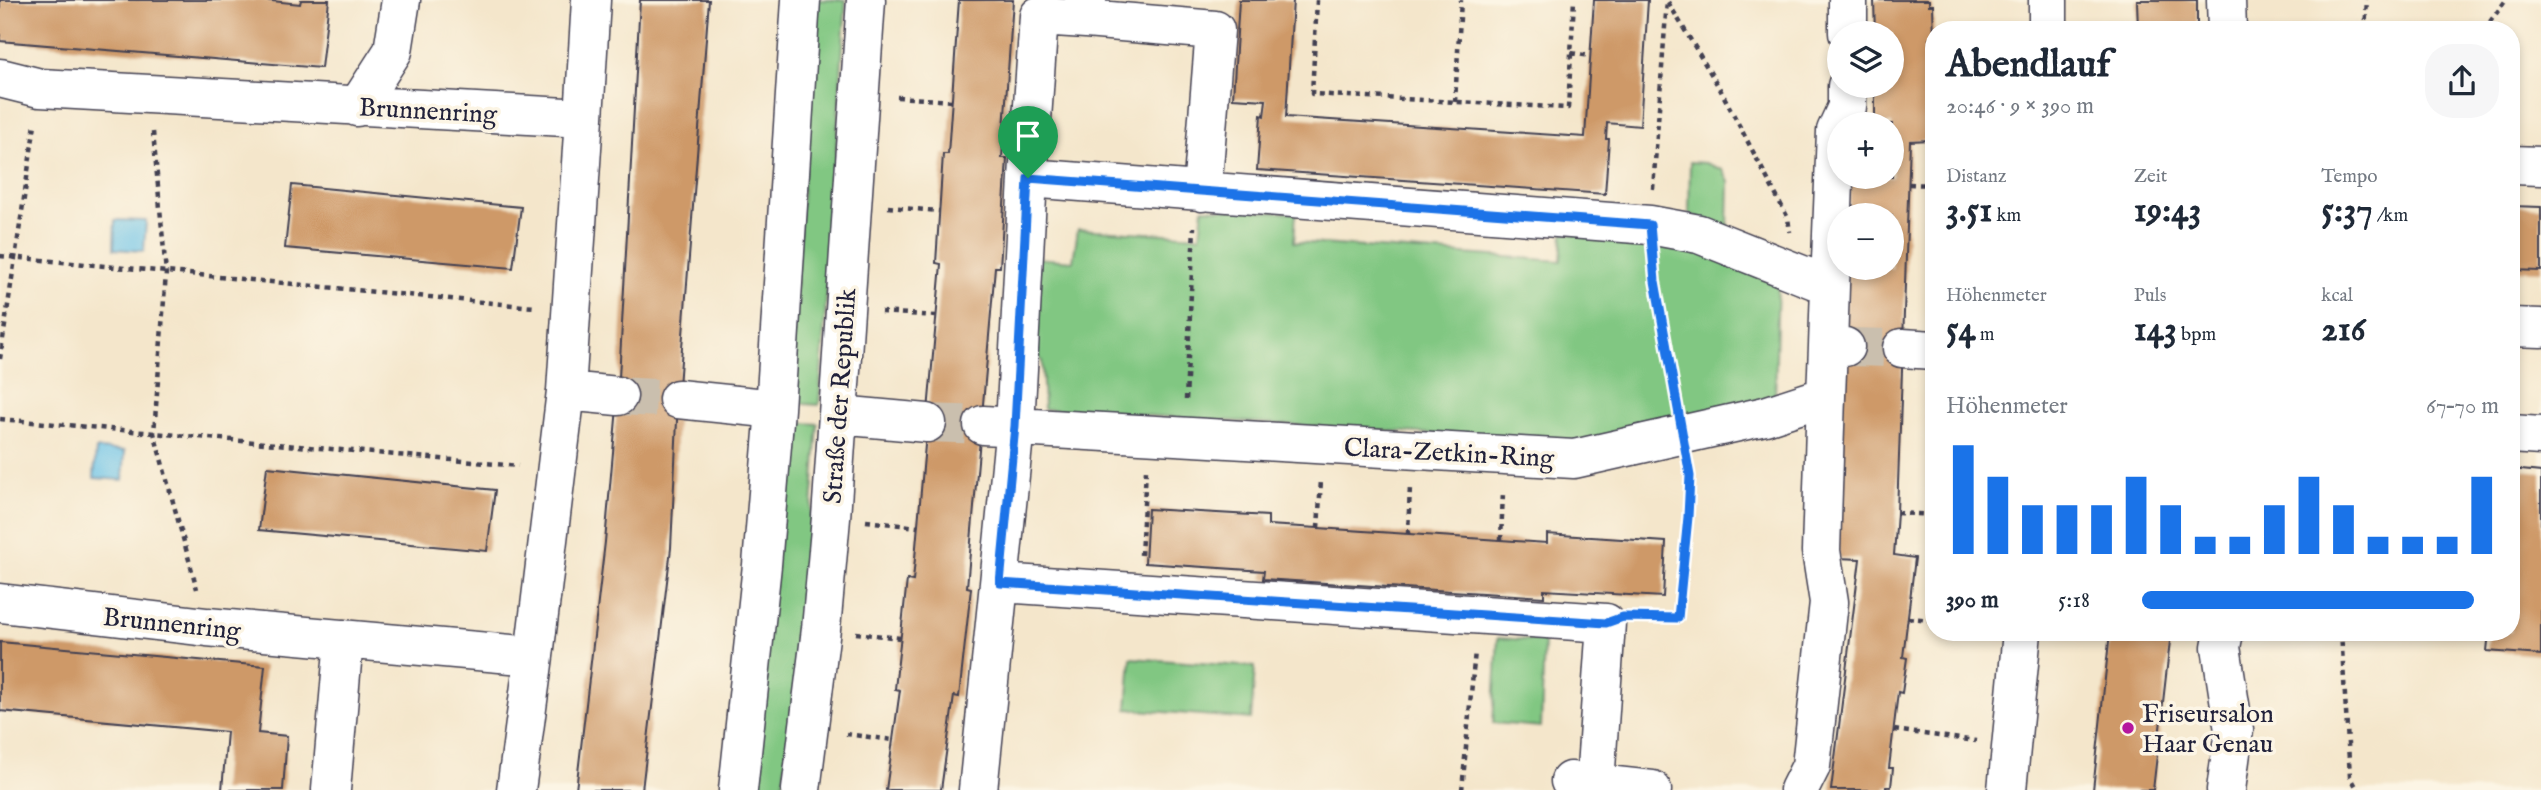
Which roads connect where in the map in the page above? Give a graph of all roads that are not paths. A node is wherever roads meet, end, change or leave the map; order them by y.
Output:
1 (401, 0) edge
2 (591, 0) edge
3 (801, 0) edge
4 (866, 0) edge
5 (1848, 0) edge
6 (2048, 0) edge
7 (2226, 0) edge
8 (1087, 10) edge
9 (1848, 21) edge
10 (2048, 21) edge
11 (2227, 21) edge
12 (0, 78) edge
13 (1847, 98) edge
14 (357, 107) junction
15 (584, 118) junction
16 (2520, 165) edge
17 (2541, 166) edge
18 (1028, 178) junction
19 (1199, 192) junction
20 (1830, 286) junction
21 (2520, 327) edge
22 (2541, 328) edge
23 (566, 391) junction
24 (618, 396) tunnel mouth
25 (1826, 396) junction
26 (678, 399) tunnel mouth
27 (775, 409) junction
28 (839, 415) junction
29 (927, 423) tunnel mouth
30 (999, 426) junction
31 (2520, 435) edge
32 (2541, 436) edge
33 (1000, 583) junction
34 (0, 603) edge
35 (344, 639) junction
36 (2021, 641) edge
37 (2222, 641) edge
38 (534, 656) junction
39 (1582, 787) edge
40 (331, 790) edge
41 (516, 790) edge
42 (738, 790) edge
43 (802, 790) edge
44 (978, 790) edge
45 (1652, 790) edge
46 (1799, 790) edge
47 (2007, 790) edge
48 (2227, 790) edge

1 - 14 street
2 - 15 street
3 - 27 street
4 - 28 street, Straße der Republik
5 - 9 street
6 - 10 street
7 - 11 street
8 - 18 street
8 - 19 street
12 - 14 street, Brunnenring
13 - 20 street
14 - 15 street, Brunnenring
15 - 23 street
16 - 17 street
18 - 19 street
18 - 30 street
19 - 20 street
20 - 25 street
21 - 22 street
23 - 24 street
23 - 38 street
25 - 30 street, Clara-Zetkin-Ring
25 - 46 street
26 - 27 street
27 - 42 street
28 - 29 street
28 - 43 street, Straße der Republik
30 - 33 street
31 - 32 street
33 - 39 street
33 - 44 street
34 - 35 street, Brunnenring
35 - 38 street, Brunnenring
35 - 40 street
36 - 47 street
37 - 48 street
38 - 41 street
39 - 45 street

